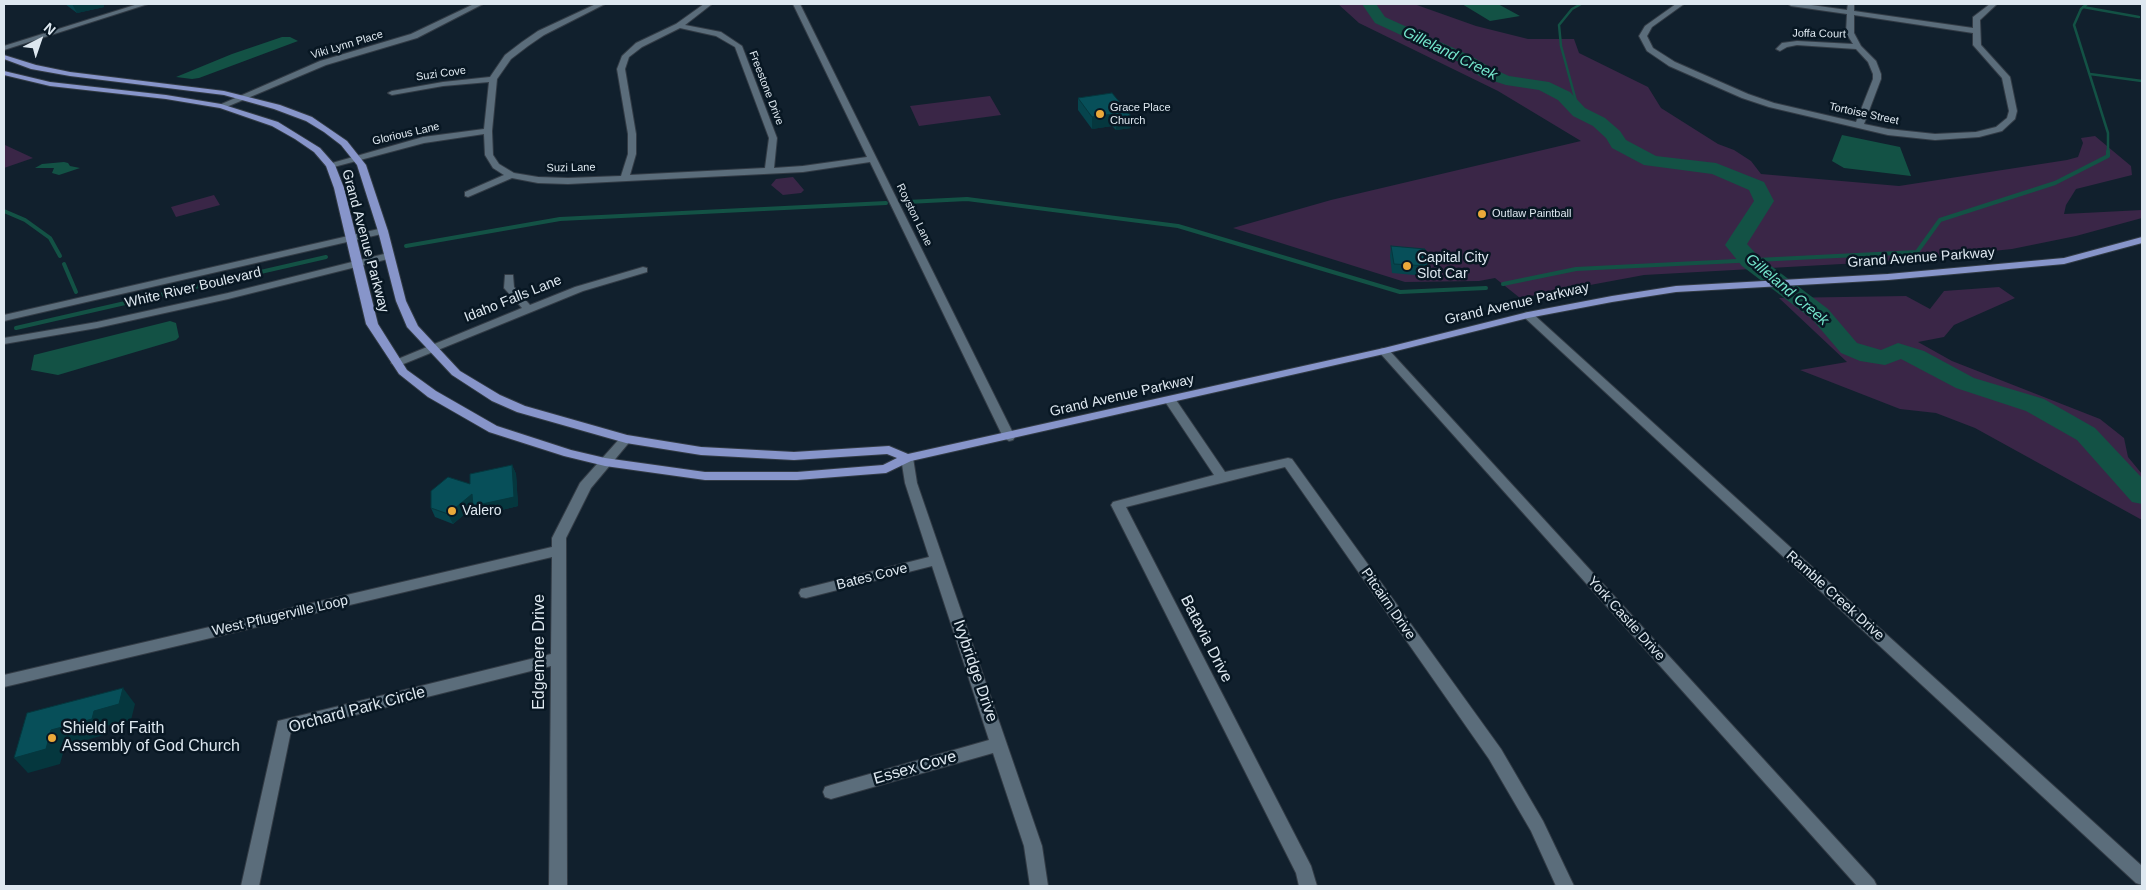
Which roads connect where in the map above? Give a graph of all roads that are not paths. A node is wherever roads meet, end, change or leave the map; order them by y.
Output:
1 (144, 4) edge
2 (478, 4) edge
3 (601, 4) edge
4 (708, 4) edge
5 (797, 4) edge
6 (1680, 4) edge
7 (1791, 4) edge
8 (1994, 4) edge
9 (1851, 8) edge
10 (679, 26) junction
11 (1977, 31) junction
12 (1858, 47) junction
13 (4, 48) edge
14 (1780, 49) dead end
15 (4, 57) edge
16 (4, 73) edge
17 (493, 80) junction
18 (392, 93) dead end
19 (242, 97) junction
20 (221, 106) junction
21 (1859, 125) junction
22 (488, 131) junction
23 (356, 157) junction
24 (872, 159) junction
25 (330, 165) junction
26 (769, 171) junction
27 (511, 174) junction
28 (625, 177) junction
29 (468, 194) dead end
30 (383, 231) junction
31 (350, 238) junction
32 (2142, 240) edge
33 (388, 256) junction
34 (356, 264) junction
35 (643, 270) dead end
36 (509, 277) dead end
37 (528, 309) junction
38 (1528, 315) junction
39 (4, 318) edge
40 (4, 342) edge
41 (432, 349) junction
42 (1384, 351) junction
43 (397, 364) junction
44 (1170, 400) junction
45 (1009, 437) junction
46 (626, 439) junction
47 (907, 458) junction
48 (605, 462) junction
49 (1222, 477) junction
50 (557, 551) junction
51 (938, 560) junction
52 (806, 593) dead end
53 (558, 658) junction
54 (4, 681) edge
55 (1000, 744) junction
56 (831, 792) dead end
57 (2142, 877) edge
58 (250, 886) edge
59 (558, 886) edge
60 (1039, 886) edge
61 (1308, 886) edge
62 (1565, 886) edge
63 (1868, 886) edge

1 - 13 street
2 - 19 street, Viki Lynn Place
3 - 17 street, Suzi Lane
4 - 10 street
5 - 24 street, Royston Lane
6 - 21 street, Tortoise Street
7 - 9 street
8 - 11 street
9 - 11 street
9 - 12 street
10 - 26 street, Freestone Drive
10 - 28 street
11 - 21 street, Tortoise Street
12 - 14 street, Joffa Court
12 - 21 street
15 - 19 main road, Grand Avenue Parkway
16 - 20 main road, Grand Avenue Parkway
17 - 18 street, Suzi Cove
17 - 22 street, Suzi Lane
19 - 20 street, Viki Lynn Place
19 - 23 main road, Grand Avenue Parkway
20 - 25 main road, Grand Avenue Parkway
22 - 23 street, Glorious Lane
22 - 27 street, Suzi Lane
23 - 25 street, Glorious Lane
23 - 30 main road, Grand Avenue Parkway
24 - 26 street, Suzi Lane
24 - 45 street, Royston Lane
25 - 31 main road, Grand Avenue Parkway
26 - 28 street, Suzi Lane
27 - 28 street, Suzi Lane
27 - 29 street
30 - 31 street, White River Boulevard
30 - 33 main road, Grand Avenue Parkway
31 - 34 main road, Grand Avenue Parkway
31 - 39 street, White River Boulevard
32 - 38 main road, Grand Avenue Parkway
33 - 34 street, White River Boulevard
33 - 41 main road, Grand Avenue Parkway
34 - 40 street, White River Boulevard
34 - 43 main road, Grand Avenue Parkway
35 - 37 street, Idaho Falls Lane
36 - 37 street
37 - 41 street, Idaho Falls Lane
38 - 42 main road, Grand Avenue Parkway
38 - 57 street, Ramble Creek Drive
41 - 43 street, Idaho Falls Lane
41 - 46 main road, Grand Avenue Parkway
42 - 44 main road, Grand Avenue Parkway
42 - 63 street, York Castle Drive
43 - 48 main road, Grand Avenue Parkway
44 - 45 main road, Grand Avenue Parkway
44 - 49 street
45 - 47 main road, Grand Avenue Parkway
46 - 47 main road, Grand Avenue Parkway
46 - 48 street, Edgemere Drive
47 - 48 main road, Grand Avenue Parkway
47 - 51 street, Ivybridge Drive
48 - 50 street, Edgemere Drive
49 - 61 street, Batavia Drive
49 - 62 street, Pitcairn Drive
50 - 53 street, Edgemere Drive
50 - 54 street, West Pflugerville Loop
51 - 52 street, Bates Cove
51 - 55 street, Ivybridge Drive
53 - 58 street, Orchard Park Circle
53 - 59 street, Edgemere Drive
55 - 56 street, Essex Cove
55 - 60 street, Ivybridge Drive

